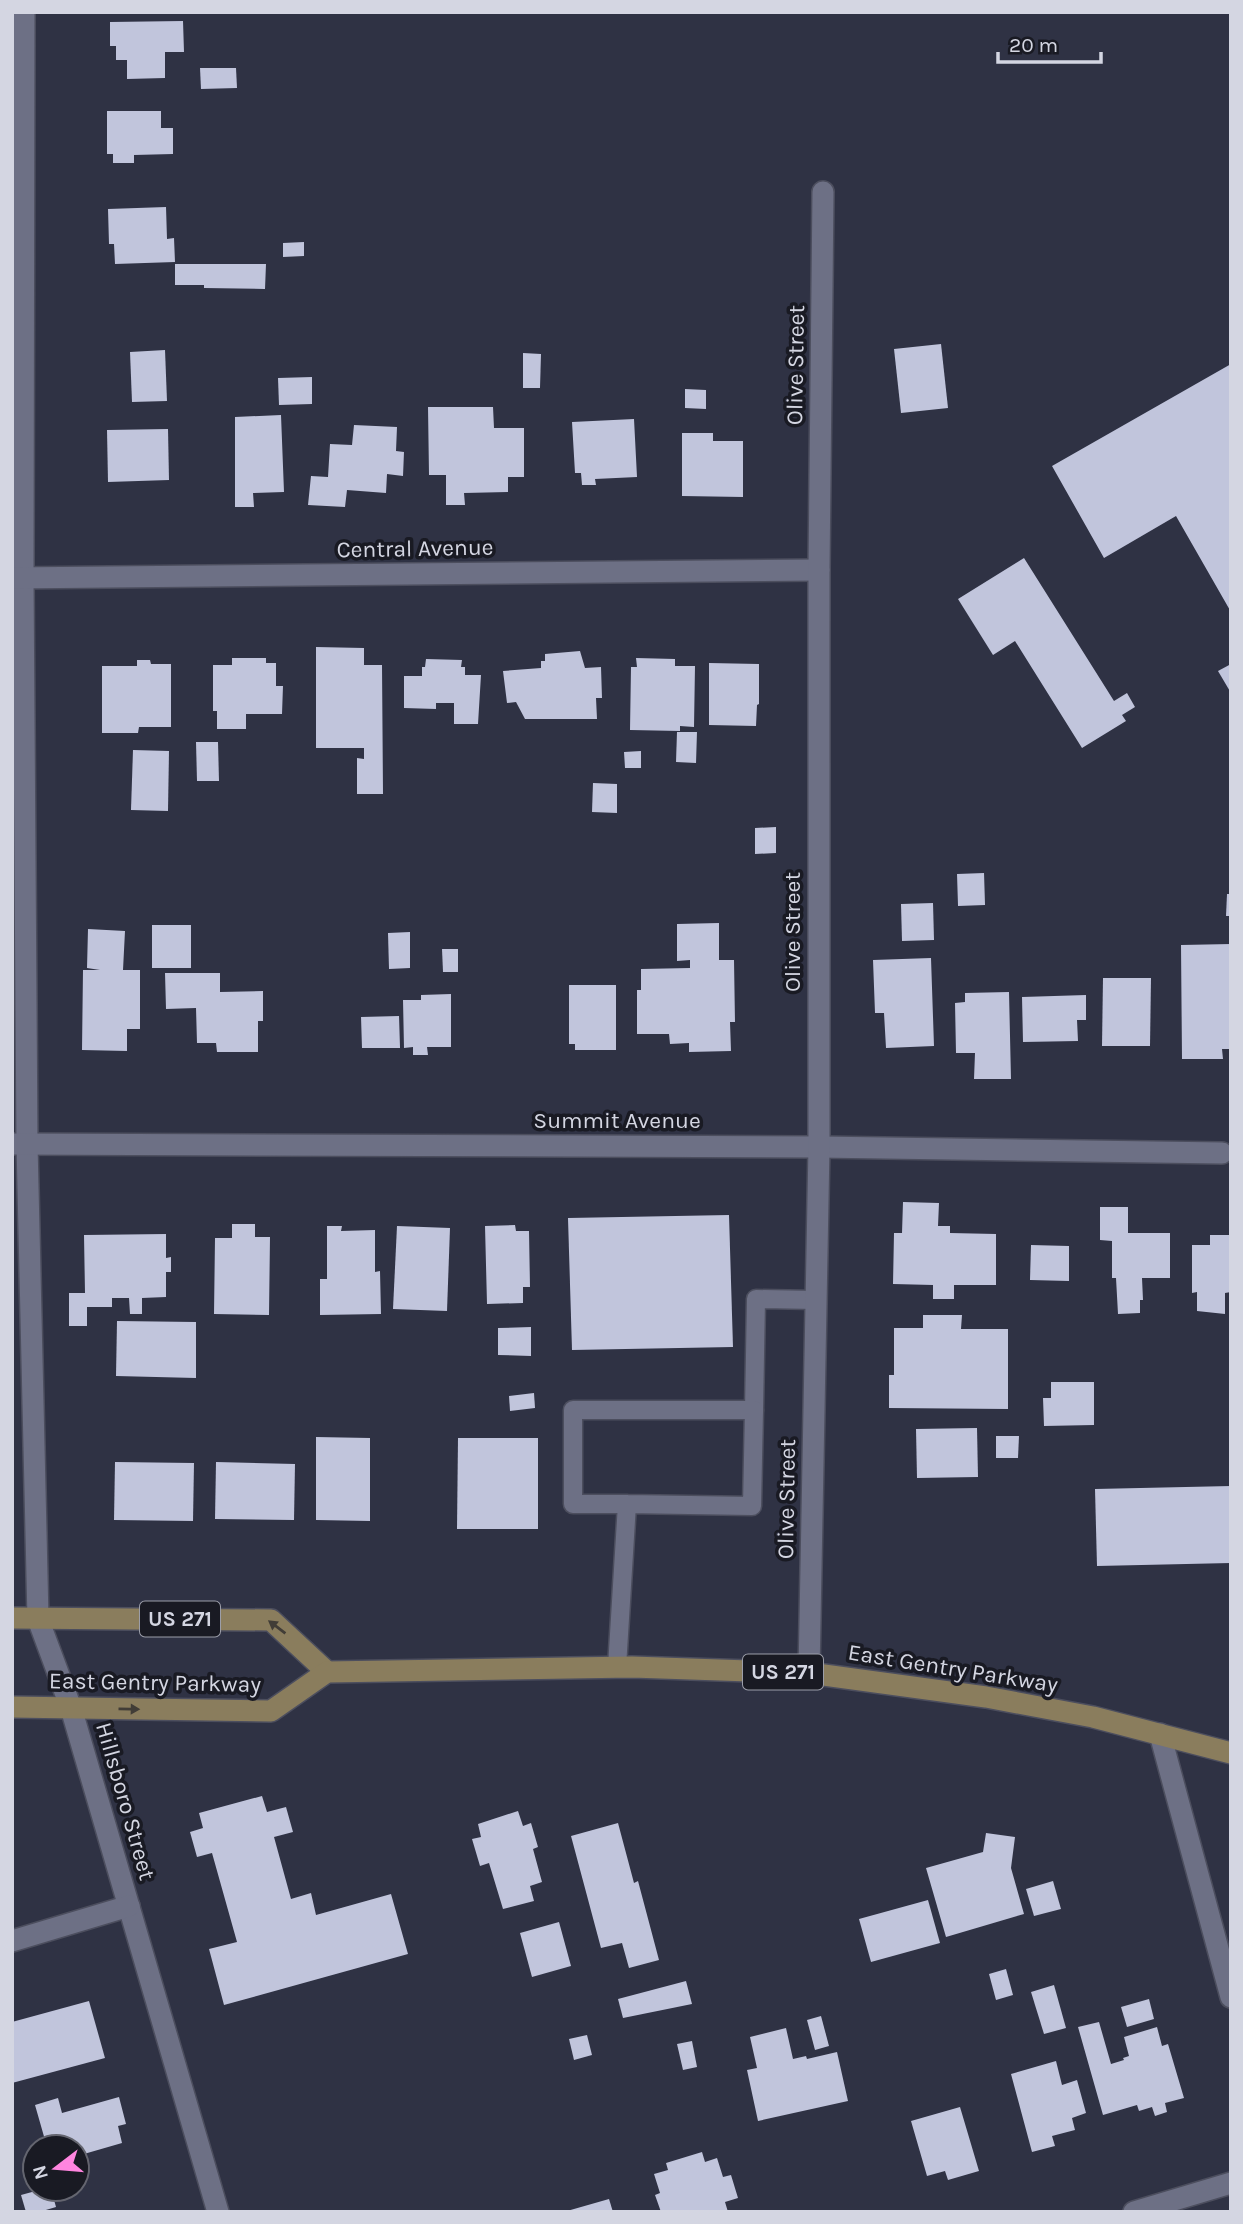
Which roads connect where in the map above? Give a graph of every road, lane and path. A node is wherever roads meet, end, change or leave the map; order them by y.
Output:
1 (24, 12) edge
2 (823, 192) dead end
3 (819, 570) junction
4 (18, 578) edge
5 (20, 1144) edge
6 (819, 1147) junction
7 (1222, 1153) dead end
8 (816, 1300) junction
9 (754, 1410) junction
10 (626, 1504) junction
11 (12, 1618) edge
12 (38, 1619) junction
13 (617, 1667) junction
14 (327, 1672) junction
15 (809, 1672) junction
16 (12, 1707) edge
17 (71, 1708) junction
18 (1160, 1734) junction
19 (1231, 1753) edge
20 (129, 1906) junction
21 (12, 1941) edge
22 (1231, 1997) edge
23 (1231, 2183) edge
24 (218, 2212) edge
25 (1134, 2212) edge

1 - 4 street, Hillsboro Street
2 - 3 street, Olive Street
3 - 4 street, Central Avenue
3 - 6 street, Olive Street
4 - 5 street, Hillsboro Street
5 - 6 street, Summit Avenue
5 - 12 street, Hillsboro Street
6 - 7 street, Summit Avenue
6 - 8 street, Olive Street
8 - 9 lane
8 - 15 street, Olive Street
9 - 10 lane
9 - 10 lane
10 - 13 lane
11 - 12 main road, US 271
14 -> 12 main road, US 271
12 - 17 street, Hillsboro Street
13 - 14 main road, East Gentry Parkway / US 271
13 - 15 main road, East Gentry Parkway / US 271
17 -> 14 main road, East Gentry Parkway
15 - 18 main road, East Gentry Parkway / US 271
16 - 17 main road, East Gentry Parkway
17 - 20 street, Hillsboro Street
18 - 19 main road, East Gentry Parkway / US 271
18 - 22 street
20 - 21 street
20 - 24 street, Hillsboro Street
23 - 25 street

